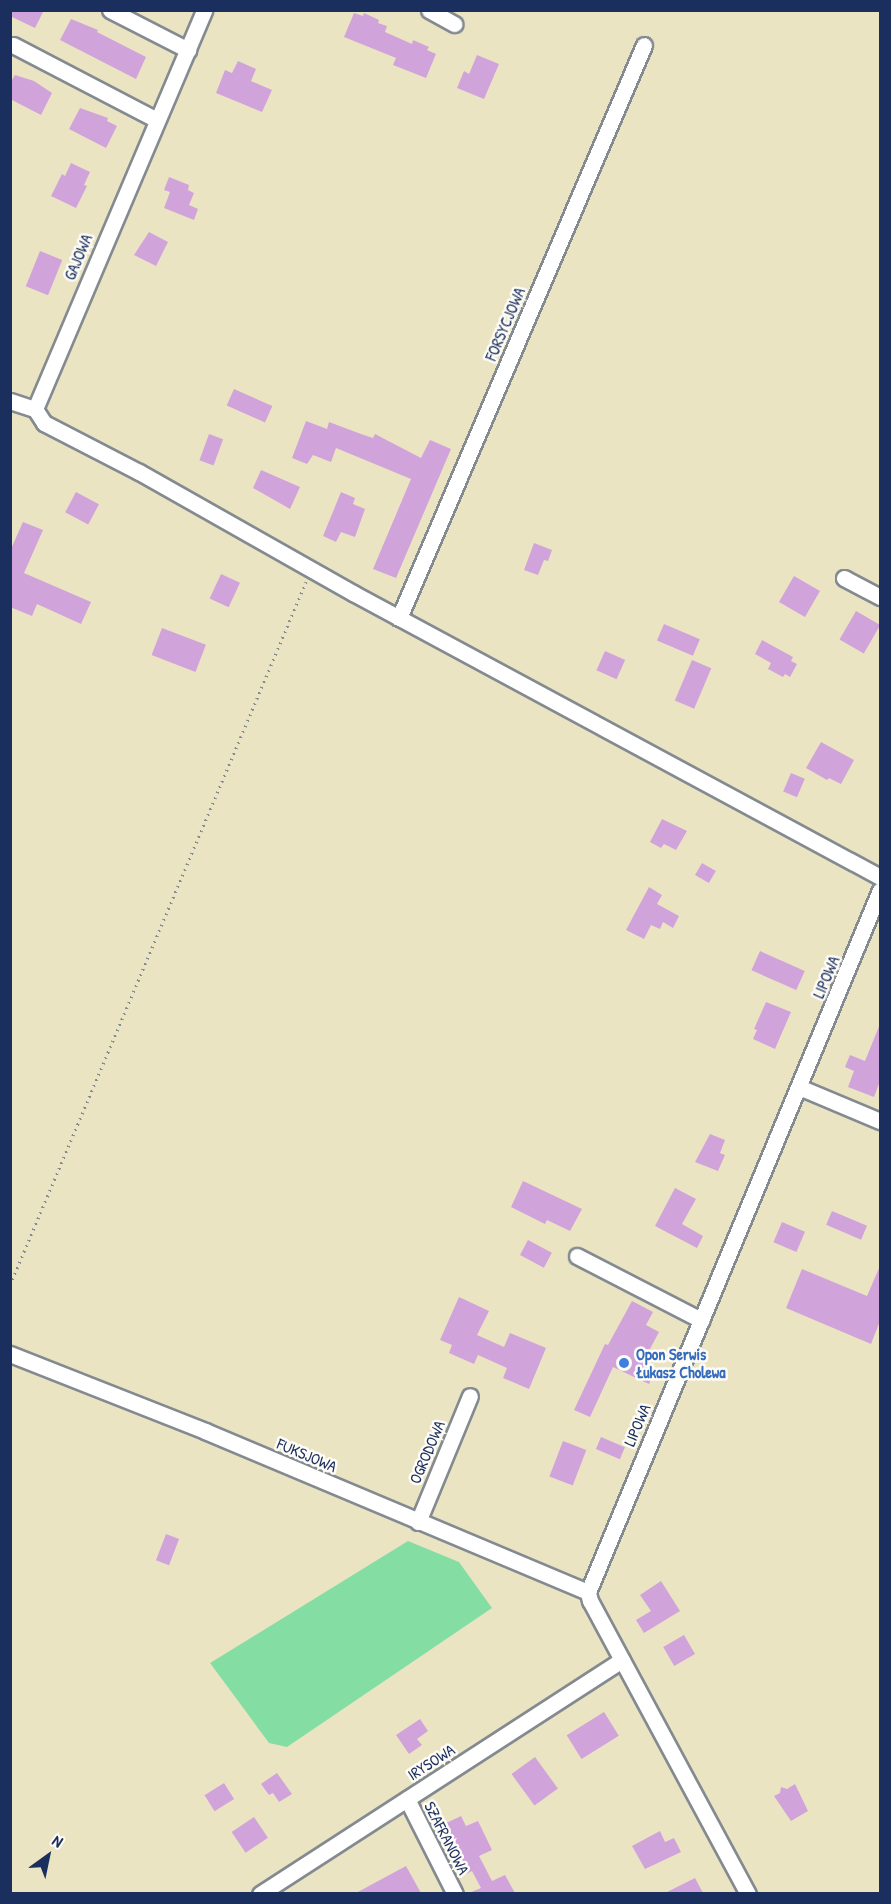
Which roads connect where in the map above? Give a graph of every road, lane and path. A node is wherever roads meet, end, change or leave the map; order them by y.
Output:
1 (110, 10) edge
2 (204, 10) edge
3 (429, 10) edge
4 (454, 24) dead end
5 (13, 45) dead end
6 (644, 45) dead end
7 (188, 50) junction
8 (157, 120) junction
9 (10, 401) edge
10 (35, 409) junction
11 (311, 570) junction
12 (844, 579) dead end
13 (880, 597) edge
14 (399, 618) junction
15 (880, 877) edge
16 (880, 890) edge
17 (799, 1087) junction
18 (880, 1121) edge
19 (577, 1256) dead end
20 (10, 1286) edge
21 (701, 1320) junction
22 (10, 1354) edge
23 (470, 1396) dead end
24 (418, 1522) junction
25 (588, 1592) junction
26 (621, 1660) junction
27 (406, 1799) junction
28 (260, 1893) edge
29 (455, 1893) edge
30 (748, 1893) edge

1 - 7 street
2 - 7 street, GAJOWA
3 - 4 street
5 - 8 street
6 - 14 street, FORSYCJOWA
7 - 8 street, GAJOWA
8 - 10 street, GAJOWA
9 - 10 street
10 - 11 street
11 - 14 street
11 - 20 path
12 - 13 street
14 - 15 street
16 - 17 street, LIPOWA
17 - 18 street
17 - 21 street, LIPOWA
19 - 21 street
21 - 25 street, LIPOWA
22 - 24 street, FUKSJOWA
23 - 24 street, OGRODOWA
24 - 25 street, FUKSJOWA
25 - 26 street
26 - 27 street, IRYSOWA
26 - 30 street
27 - 28 street, IRYSOWA
27 - 29 street, SZAFRANOWA

